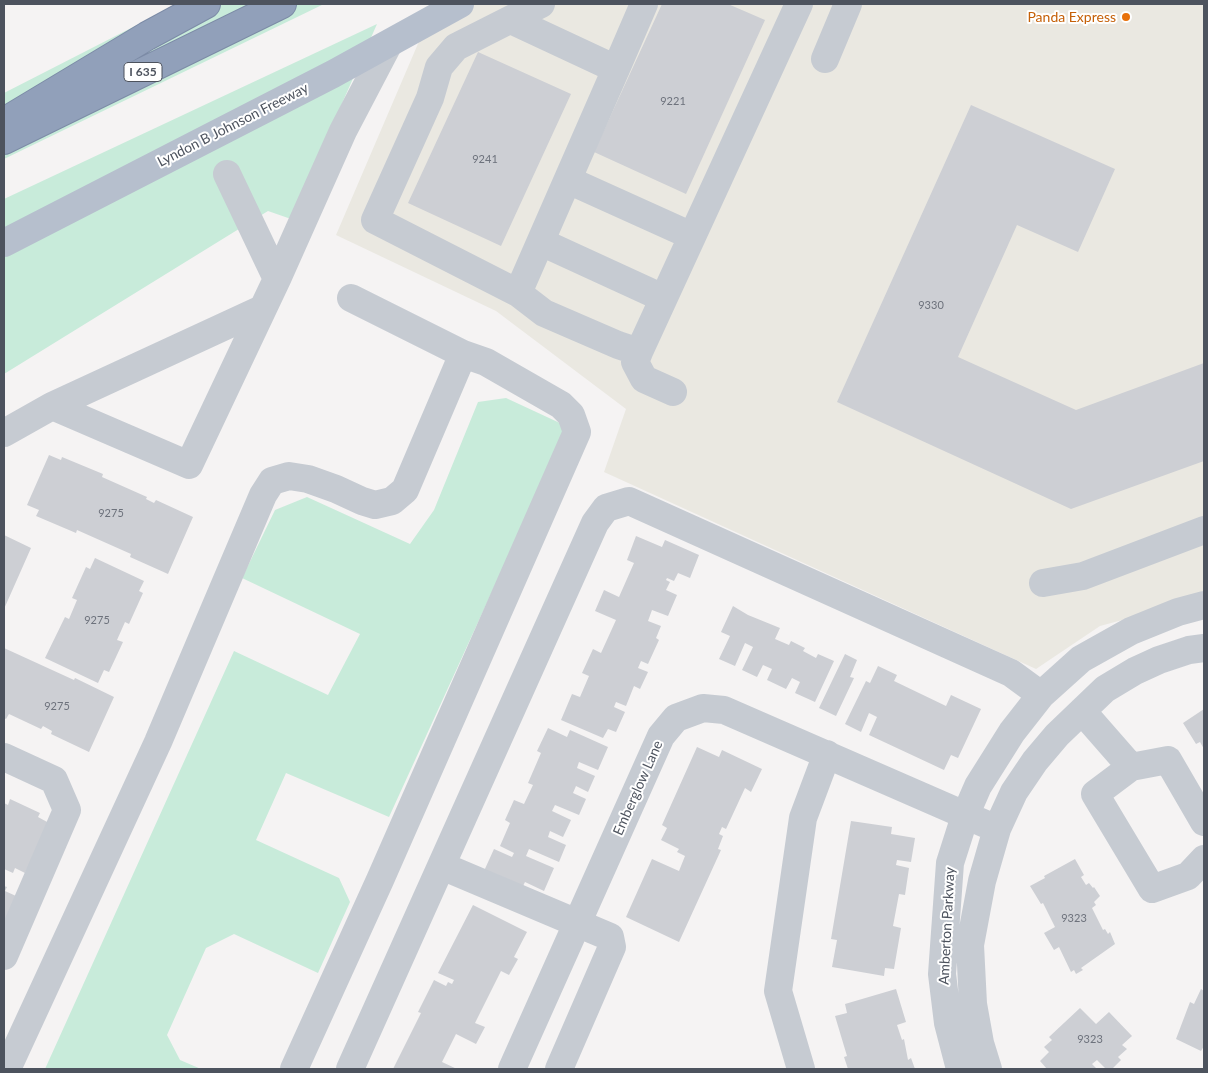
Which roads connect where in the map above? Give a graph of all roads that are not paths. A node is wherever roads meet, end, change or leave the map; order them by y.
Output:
1 (206, 4) edge
2 (282, 4) edge
3 (460, 4) edge
4 (541, 4) edge
5 (644, 4) edge
6 (799, 4) edge
7 (848, 4) edge
8 (511, 20) junction
9 (388, 45) junction
10 (825, 59) dead end
11 (616, 69) junction
12 (4, 122) edge
13 (4, 140) edge
14 (226, 174) dead end
15 (568, 180) junction
16 (692, 236) junction
17 (541, 242) junction
18 (4, 243) edge
19 (277, 279) junction
20 (518, 294) junction
21 (351, 298) dead end
22 (663, 298) junction
23 (262, 309) junction
24 (639, 352) junction
25 (463, 354) junction
26 (673, 392) dead end
27 (52, 406) junction
28 (4, 433) edge
29 (1204, 530) edge
30 (1043, 584) dead end
31 (1204, 604) edge
32 (1204, 648) edge
33 (1041, 695) junction
34 (1082, 711) junction
35 (827, 754) junction
36 (4, 757) edge
37 (1131, 767) junction
38 (965, 816) junction
39 (1204, 822) edge
40 (997, 829) junction
41 (1204, 859) edge
42 (442, 866) junction
43 (578, 923) junction
44 (4, 956) edge
45 (7, 1069) edge
46 (294, 1069) edge
47 (350, 1069) edge
48 (512, 1069) edge
49 (559, 1069) edge
50 (801, 1069) edge
51 (960, 1069) edge
52 (988, 1069) edge

1 - 12 highway
2 - 13 highway, I 635
3 - 9 main road, Lyndon B Johnson Freeway
4 - 8 street
5 - 11 street
6 - 16 street
7 - 10 street
8 - 11 street
8 - 20 street
9 - 18 main road, Lyndon B Johnson Freeway
9 - 19 street
11 - 15 street
14 - 19 street
15 - 16 street
15 - 17 street
16 - 22 street
17 - 20 street
17 - 22 street
19 - 23 street
20 - 24 street
21 - 25 street
22 - 24 street
23 - 27 street
23 - 27 street
24 - 26 street
25 - 45 street
25 - 46 street
27 - 28 street
29 - 30 street
31 - 33 street, Amberton Parkway
32 - 34 street, Amberton Parkway
33 - 38 street, Amberton Parkway
33 - 42 street
34 - 37 street
34 - 40 street, Amberton Parkway
35 - 38 street, Emberglow Lane
35 - 43 street, Emberglow Lane
35 - 50 street
36 - 44 street
37 - 39 street
37 - 41 street
38 - 40 street, Emberglow Lane
38 - 51 street, Amberton Parkway
40 - 52 street, Amberton Parkway
42 - 43 street
42 - 47 street
43 - 48 street, Emberglow Lane
43 - 49 street

